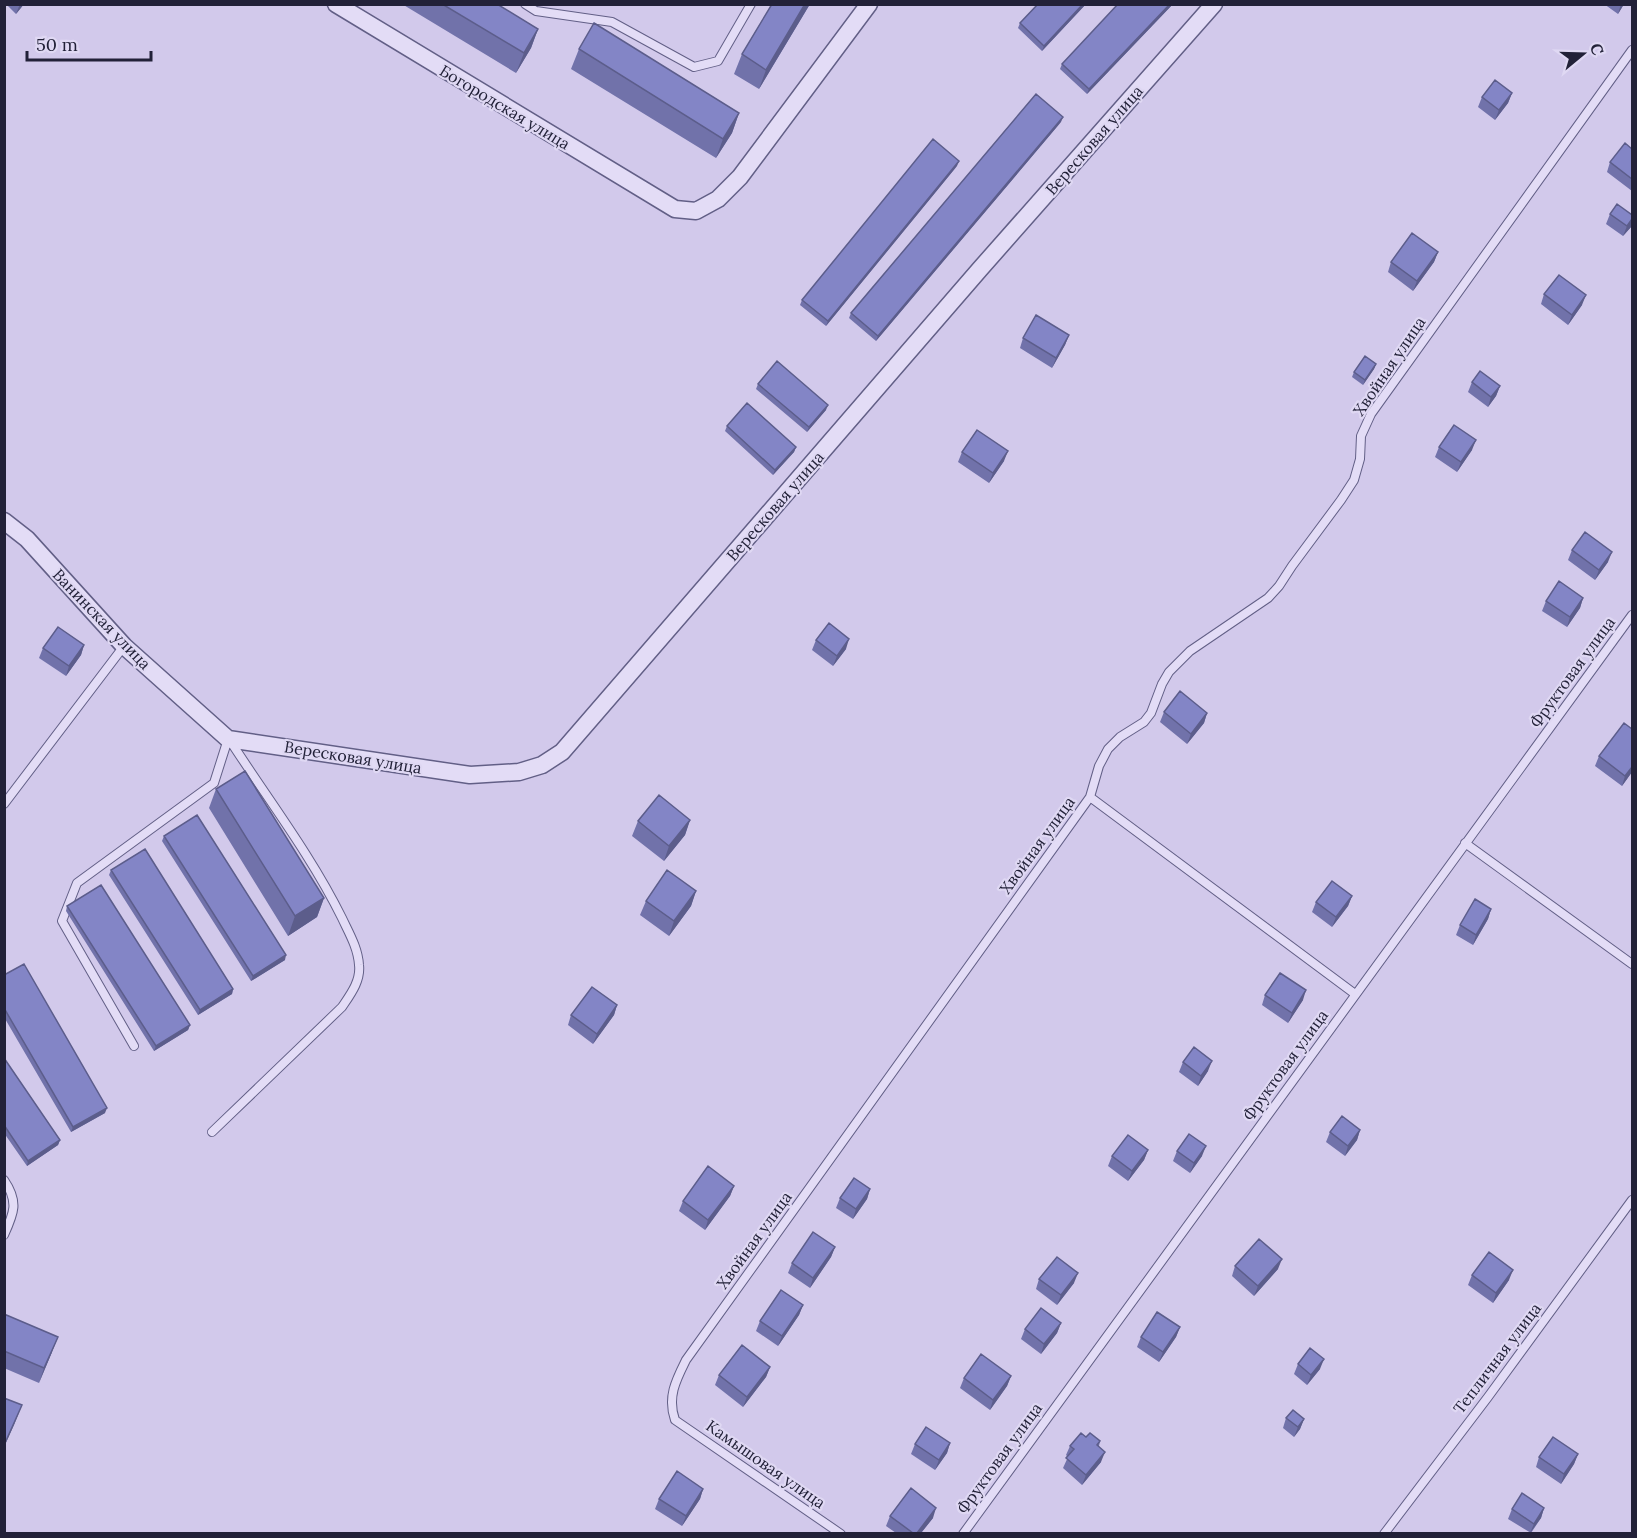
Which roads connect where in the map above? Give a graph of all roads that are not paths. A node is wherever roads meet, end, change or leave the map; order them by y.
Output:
1 (525, 4) edge
2 (751, 4) edge
3 (869, 4) edge
4 (1214, 4) edge
5 (345, 7) edge
6 (1632, 50) edge
7 (4, 521) edge
8 (1632, 615) edge
9 (124, 646) junction
10 (228, 739) junction
11 (1089, 797) junction
12 (4, 804) edge
13 (1465, 843) junction
14 (1632, 964) edge
15 (1355, 994) junction
16 (134, 1047) dead end
17 (212, 1132) dead end
18 (4, 1180) edge
19 (1632, 1200) edge
20 (4, 1235) edge
21 (675, 1420) joint
22 (841, 1533) edge
23 (963, 1533) edge
24 (1384, 1533) edge

1 - 2 lane
3 - 5 street, Богородская улица
4 - 10 street, Вересковая улица
6 - 11 lane, Хвойная улица
7 - 9 street, Ванинская улица
8 - 13 lane, Фруктовая улица
9 - 10 street, Ванинская улица
9 - 12 lane
10 - 16 lane
10 - 17 lane
11 - 15 lane
11 - 21 lane, Хвойная улица
13 - 14 lane
13 - 15 lane, Фруктовая улица
15 - 23 lane, Фруктовая улица
18 - 20 lane
19 - 24 lane, Тепличная улица
21 - 22 lane, Камышовая улица

